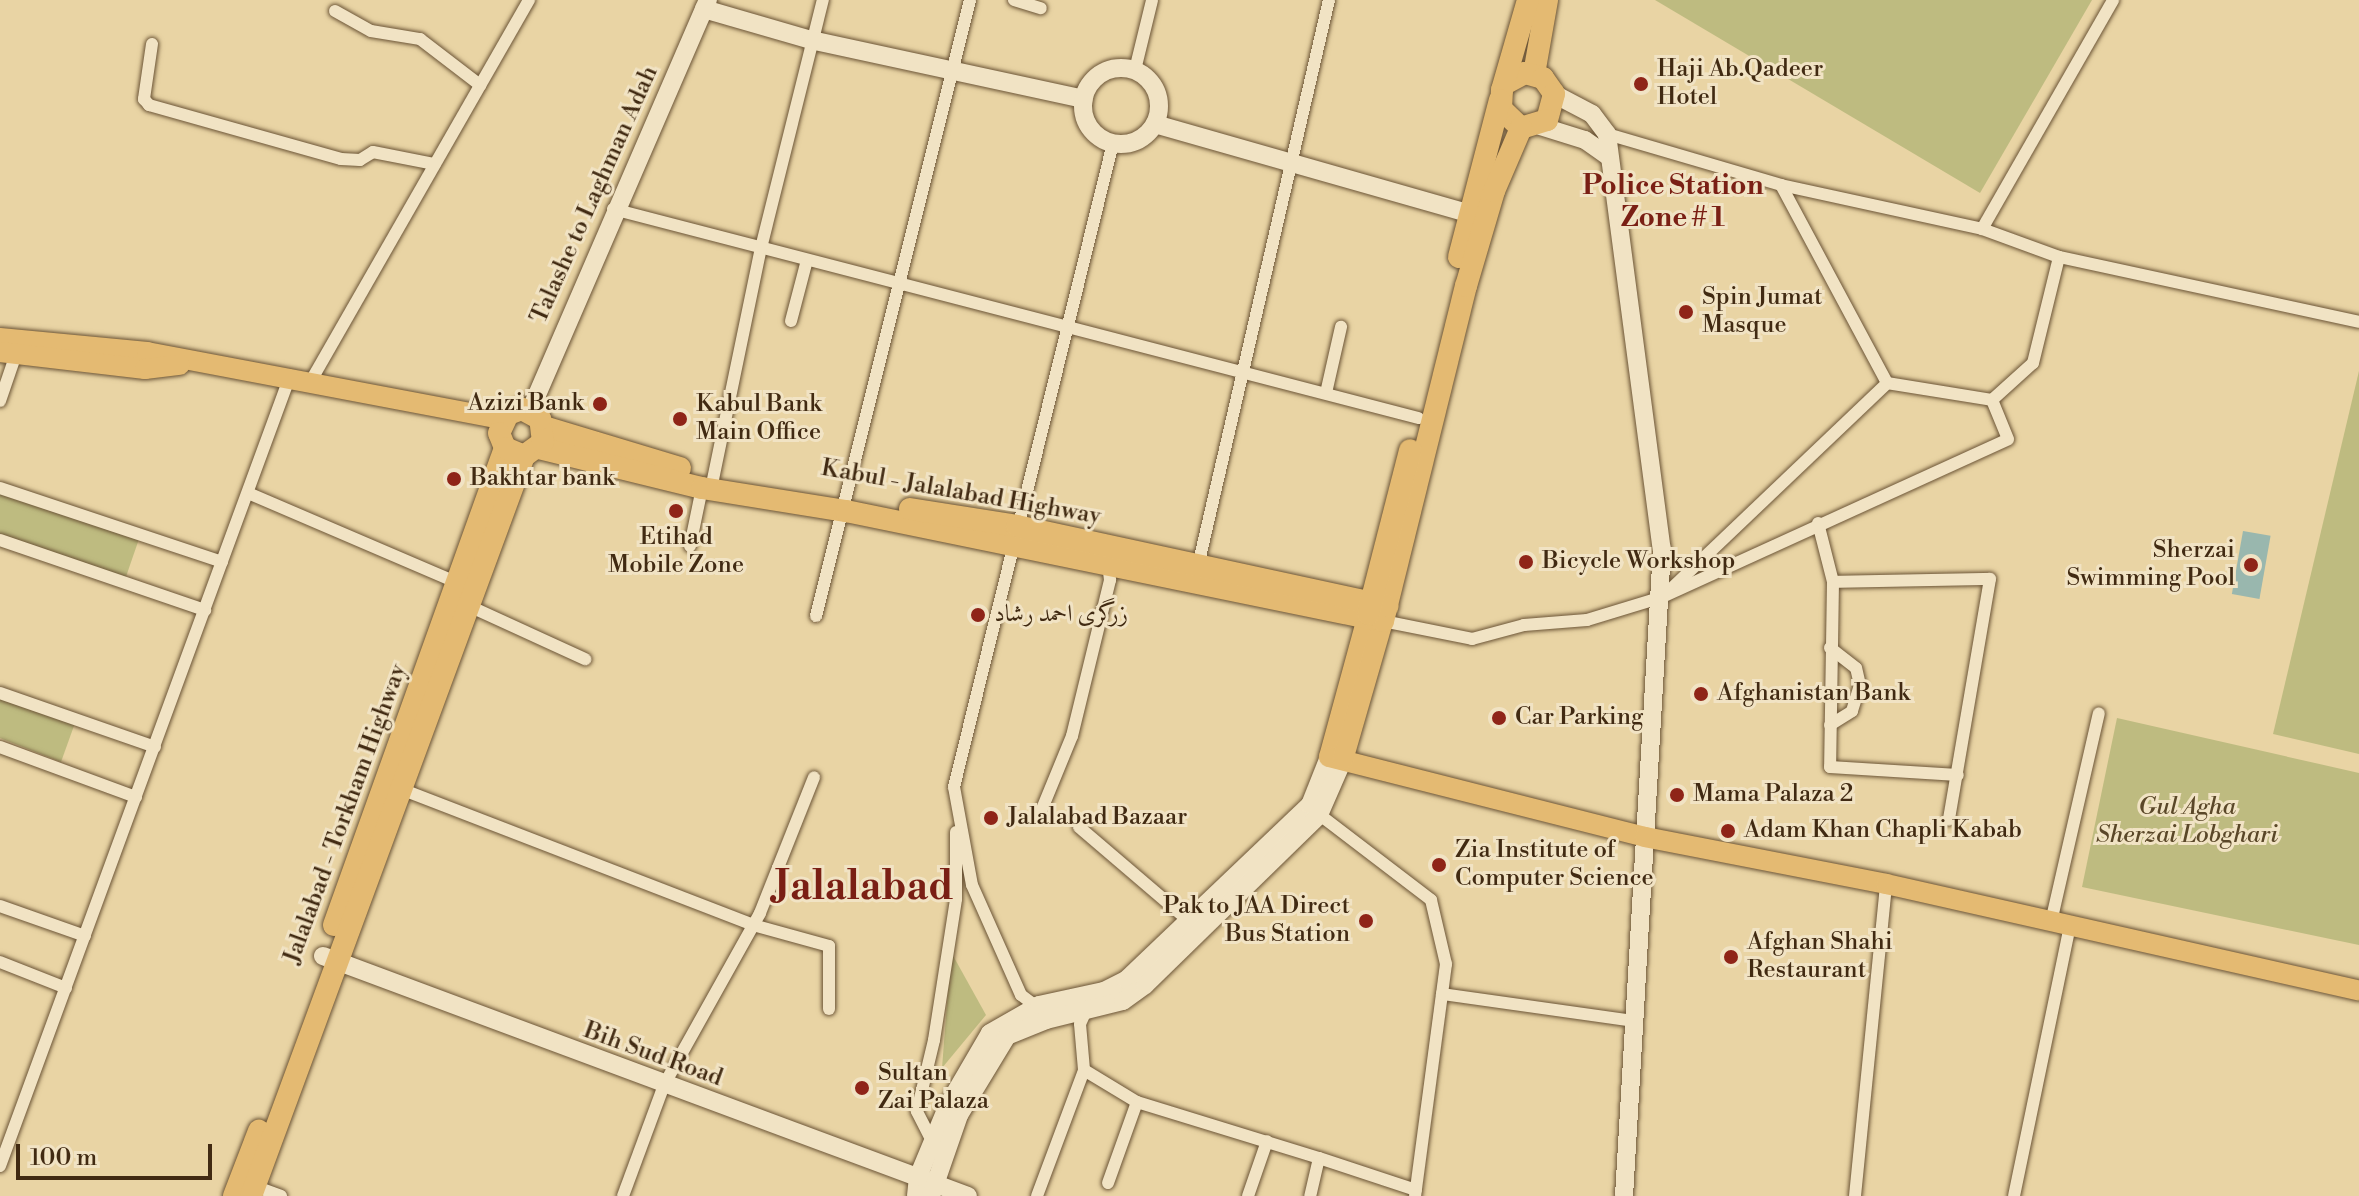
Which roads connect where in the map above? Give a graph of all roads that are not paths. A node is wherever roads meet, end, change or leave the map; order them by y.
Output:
1 (529, 0) edge
2 (823, 0) edge
3 (970, 0) edge
4 (1014, 0) edge
5 (1152, 0) edge
6 (1329, 0) edge
7 (2113, 0) edge
8 (1529, 1) edge
9 (706, 4) edge
10 (1041, 8) dead end
11 (335, 11) dead end
12 (811, 40) junction
13 (152, 44) dead end
14 (952, 70) junction
15 (1135, 70) junction
16 (1534, 74) junction
17 (480, 85) junction
18 (1504, 91) junction
19 (1554, 94) junction
20 (1084, 99) junction
21 (1155, 124) junction
22 (1530, 127) junction
23 (1607, 134) junction
24 (1113, 143) junction
25 (1609, 157) junction
26 (1288, 162) junction
27 (435, 164) junction
28 (1781, 185) junction
29 (613, 209) junction
30 (1470, 214) junction
31 (1982, 229) junction
32 (761, 248) junction
33 (2059, 257) junction
34 (807, 260) junction
35 (898, 283) junction
36 (791, 321) dead end
37 (2359, 322) edge
38 (1065, 327) junction
39 (1341, 327) dead end
40 (0, 338) edge
41 (8, 353) edge
42 (200, 363) junction
43 (1240, 372) junction
44 (290, 376) junction
45 (312, 379) junction
46 (1887, 383) junction
47 (1326, 393) junction
48 (1992, 400) junction
49 (0, 401) edge
50 (1418, 418) junction
51 (503, 419) joint
52 (528, 438) junction
53 (709, 485) junction
54 (0, 488) edge
55 (248, 493) junction
56 (847, 504) junction
57 (1818, 523) junction
58 (1015, 535) junction
59 (0, 540) edge
60 (690, 546) dead end
61 (222, 562) junction
62 (1108, 563) junction
63 (1196, 573) junction
64 (456, 582) junction
65 (1833, 582) junction
66 (1662, 597) junction
67 (469, 606) junction
68 (205, 610) junction
69 (1377, 612) junction
70 (816, 616) dead end
71 (1830, 648) junction
72 (585, 659) dead end
73 (0, 693) edge
74 (2099, 713) dead end
75 (1830, 725) junction
76 (0, 747) edge
77 (155, 747) junction
78 (1336, 759) junction
79 (1958, 775) junction
80 (814, 777) dead end
81 (954, 787) junction
82 (401, 789) junction
83 (136, 797) junction
84 (1042, 809) dead end
85 (1314, 810) junction
86 (1949, 820) dead end
87 (1079, 827) dead end
88 (1645, 837) junction
89 (1886, 884) junction
90 (0, 906) edge
91 (1189, 921) junction
92 (2061, 924) junction
93 (753, 925) junction
94 (85, 936) junction
95 (329, 959) junction
96 (0, 962) edge
97 (66, 988) junction
98 (2359, 991) edge
99 (1442, 994) junction
100 (829, 1009) dead end
101 (1086, 1011) junction
102 (1042, 1012) junction
103 (1634, 1021) junction
104 (1084, 1070) junction
105 (664, 1085) junction
106 (1137, 1102) junction
107 (6, 1128) edge
108 (932, 1141) junction
109 (1267, 1141) junction
110 (1319, 1158) junction
111 (0, 1166) edge
112 (1108, 1183) dead end
113 (924, 1188) edge
114 (245, 1190) edge
115 (1416, 1193) edge
116 (281, 1196) edge
117 (623, 1196) edge
118 (968, 1196) edge
119 (1037, 1196) edge
120 (1248, 1196) edge
121 (1310, 1196) edge
122 (1624, 1196) edge
123 (1855, 1196) edge
124 (2014, 1196) edge

1 - 17 street
2 - 12 street
3 - 14 street
4 - 10 street
5 - 15 street
6 - 26 street
7 - 31 street
8 - 16 highway
8 - 18 highway
9 - 12 main road
9 - 29 main road, Talashe to Laghman Adah
11 - 17 street
12 - 14 main road
12 - 32 street
13 - 27 street
14 - 20 main road
14 - 35 street
15 - 20 main road
15 - 21 main road
16 - 18 highway
16 - 19 highway
17 - 27 street
18 - 22 highway
18 - 30 highway
19 - 22 highway
19 - 23 main road
20 - 24 main road
21 - 24 main road
21 - 26 main road
22 - 25 main road
22 - 69 highway
23 - 25 main road
23 - 28 street
24 - 38 street
25 - 66 main road
26 - 30 main road
26 - 43 street
27 - 45 street
28 - 31 street
28 - 46 street
29 - 32 street
29 - 52 main road, Talashe to Laghman Adah
30 - 50 highway
31 - 33 street
32 - 34 street
32 - 53 street
33 - 37 street
33 - 48 street
34 - 35 street
34 - 36 street
35 - 38 street
35 - 56 street
38 - 43 street
38 - 58 street
39 - 47 street
40 - 42 main road
41 - 42 main road
41 - 49 street
42 - 44 main road
43 - 47 street
43 - 63 street
44 - 45 main road
44 - 55 street
45 - 51 main road
46 - 48 street
46 - 66 street
47 - 50 street
48 - 57 street
50 - 69 highway
51 - 52 highway
52 - 53 highway, Kabul - Jalalabad Highway
52 - 64 highway, Jalalabad - Torkham Highway
52 - 67 highway, Jalalabad - Torkham Highway
53 - 56 highway, Kabul - Jalalabad Highway
53 - 60 street
54 - 61 street
55 - 61 street
55 - 64 street
56 - 58 highway, Kabul - Jalalabad Highway
56 - 70 street
57 - 65 street
57 - 66 street
58 - 62 highway, Kabul - Jalalabad Highway
58 - 63 highway, Kabul - Jalalabad Highway
58 - 81 street
59 - 68 street
61 - 68 street
62 - 63 highway, Kabul - Jalalabad Highway
62 - 84 street
63 - 69 highway, Kabul - Jalalabad Highway
64 - 95 highway, Jalalabad - Torkham Highway
65 - 71 street
65 - 79 street
66 - 69 street
66 - 88 main road
67 - 72 street
67 - 82 highway, Jalalabad - Torkham Highway
68 - 77 street
69 - 78 main road
71 - 75 street
71 - 75 street
73 - 77 street
74 - 92 street
75 - 79 street
76 - 83 street
77 - 83 street
78 - 85 main road
78 - 88 main road
79 - 86 street
80 - 93 street
81 - 102 street
81 - 108 street
82 - 93 street
82 - 95 highway, Jalalabad - Torkham Highway
83 - 94 street
85 - 91 main road
85 - 99 street
85 - 101 main road
87 - 91 street
88 - 89 main road
88 - 103 main road
89 - 92 main road
89 - 123 street
90 - 94 street
91 - 102 main road
92 - 98 main road
92 - 124 street
93 - 100 street
93 - 105 street
94 - 97 street
95 - 105 main road, Bih Sud Road
95 - 114 highway, Jalalabad - Torkham Highway
96 - 97 street
97 - 107 street
99 - 103 street
99 - 115 street
101 - 102 main road
101 - 104 street
102 - 108 main road
102 - 113 main road
103 - 122 main road
104 - 106 street
104 - 119 street
105 - 113 main road, Bih Sud Road
105 - 117 street
106 - 109 street
106 - 112 street
107 - 111 street
108 - 113 main road
109 - 110 street
109 - 120 street
110 - 115 street
110 - 121 street
113 - 118 main road, Bih Sud Road
114 - 116 street

